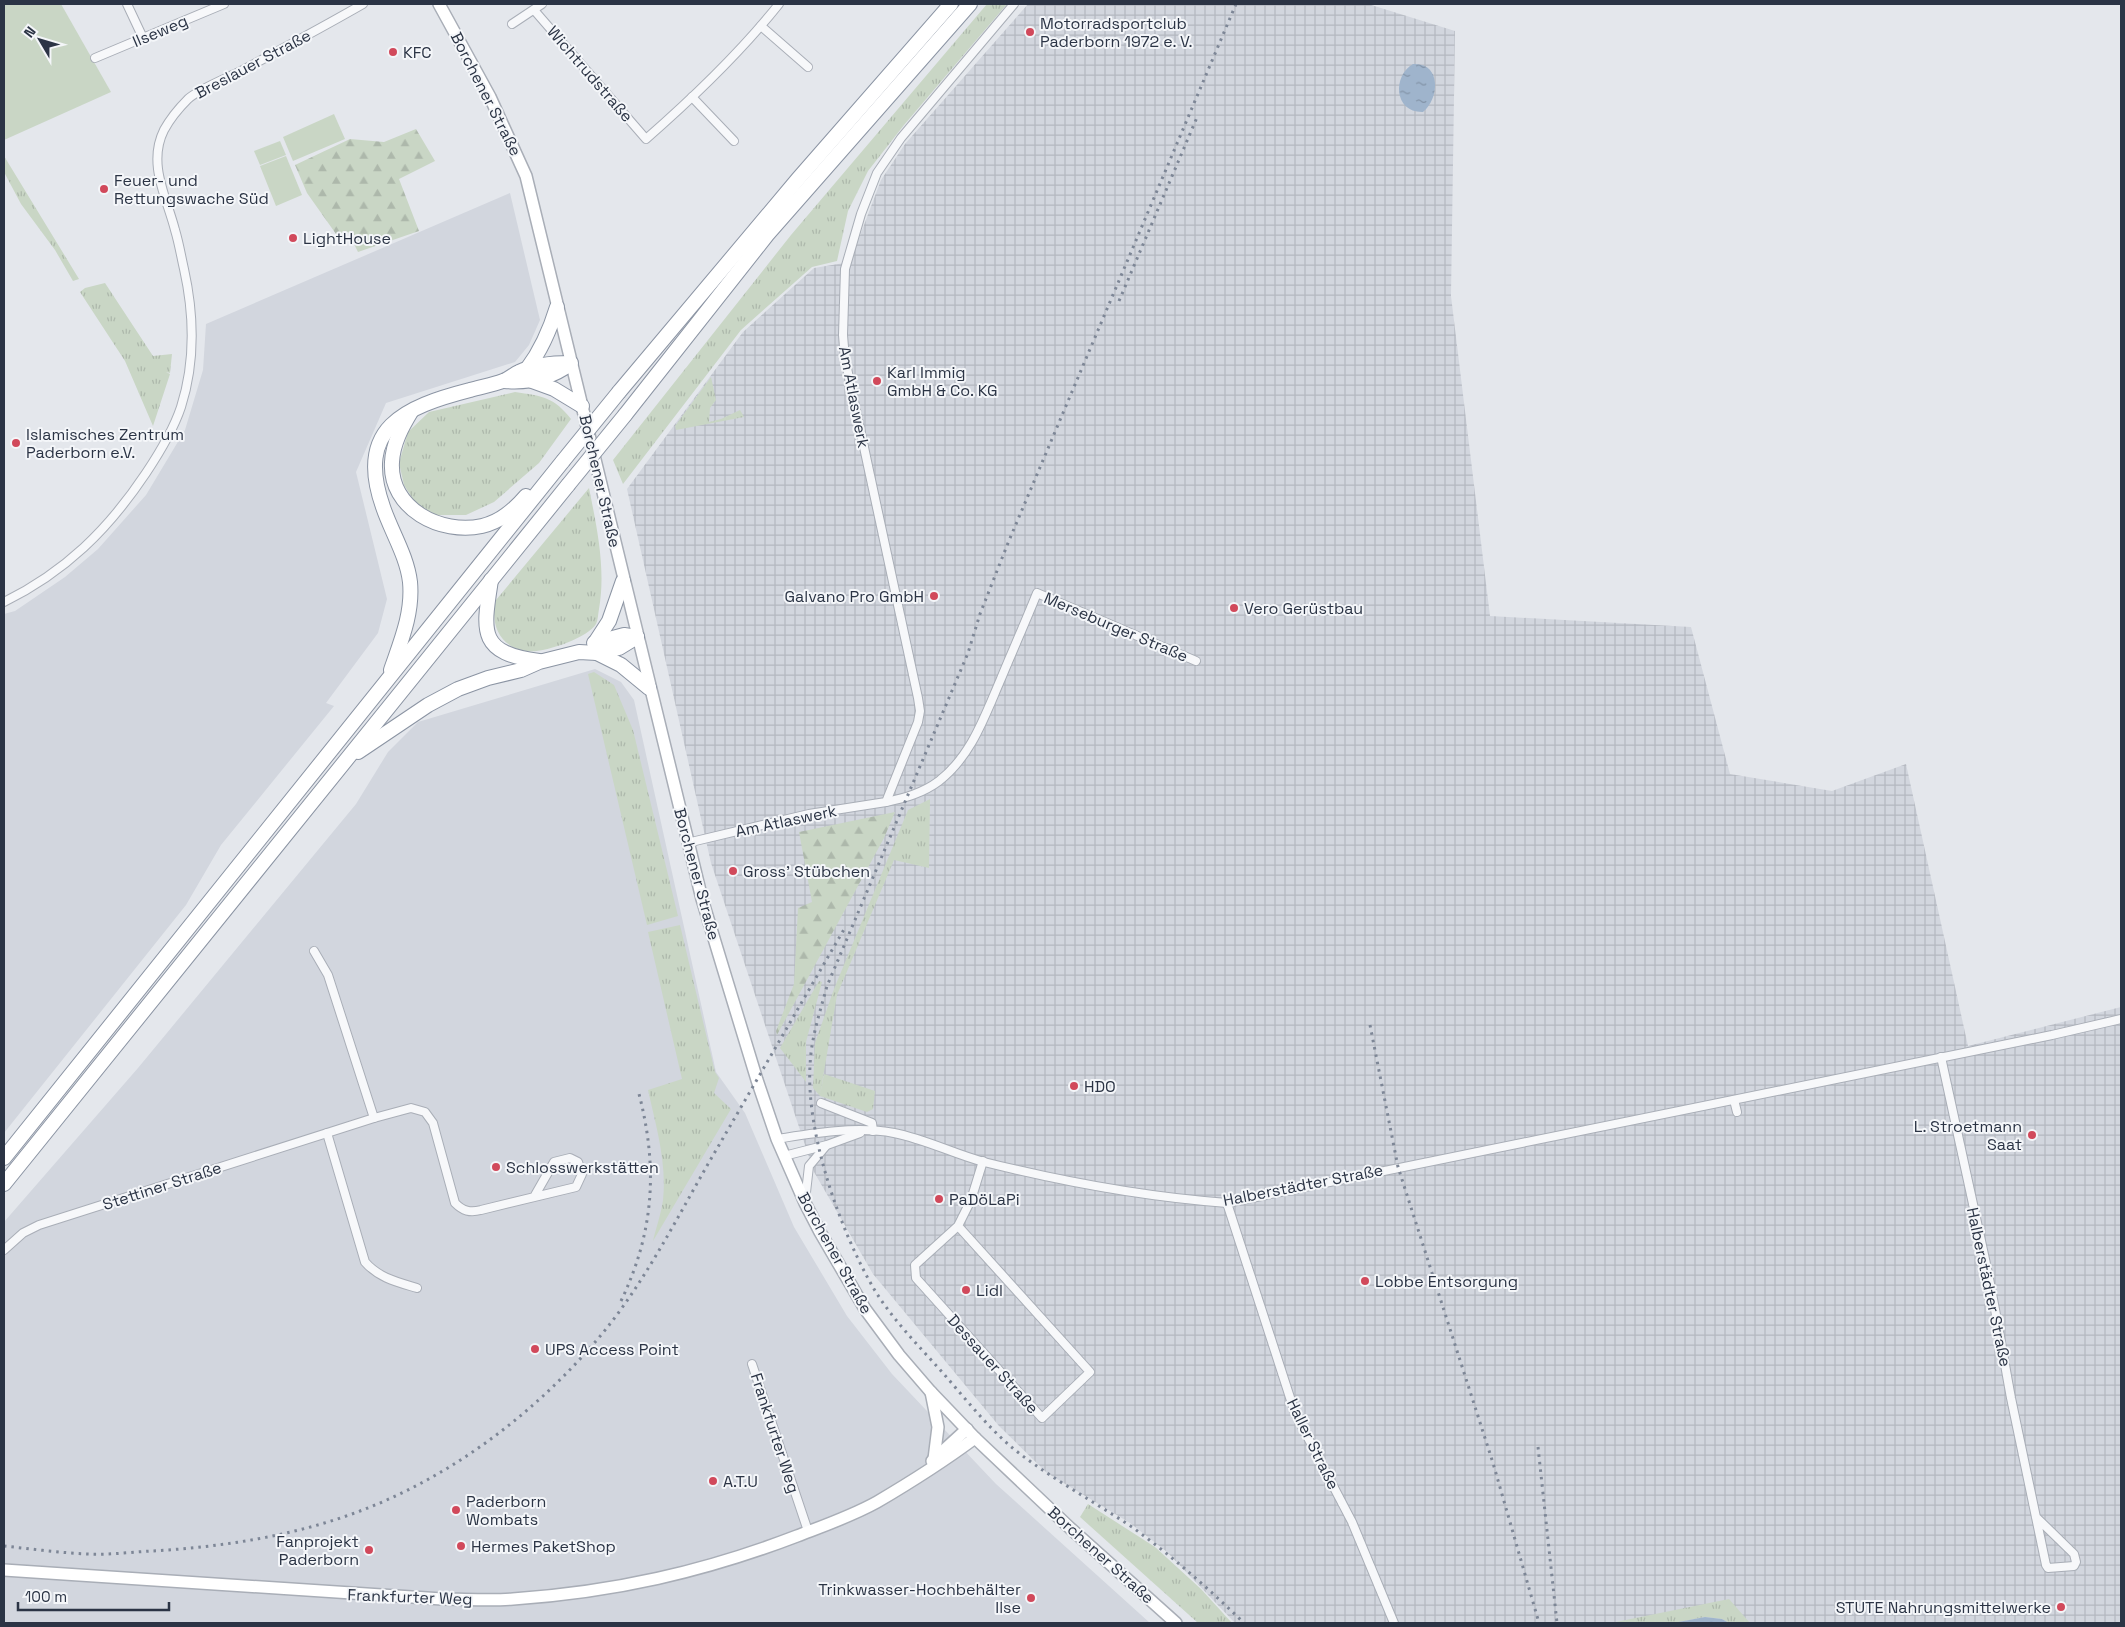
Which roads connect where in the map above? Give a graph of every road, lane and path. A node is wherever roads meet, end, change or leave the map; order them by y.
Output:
1 (126, 4) edge
2 (224, 4) edge
3 (363, 4) edge
4 (439, 4) edge
5 (448, 4) edge
6 (542, 4) edge
7 (778, 4) edge
8 (952, 4) edge
9 (970, 4) edge
10 (1014, 4) edge
11 (534, 10) junction
12 (447, 18) junction
13 (512, 24) dead end
14 (761, 26) junction
15 (142, 38) junction
16 (94, 58) dead end
17 (808, 67) dead end
18 (692, 97) junction
19 (734, 141) dead end
20 (557, 307) junction
21 (571, 363) junction
22 (530, 375) junction
23 (582, 406) junction
24 (412, 410) junction
25 (563, 461) junction
26 (491, 580) junction
27 (623, 581) junction
28 (1037, 593) joint
29 (4, 602) edge
30 (637, 637) junction
31 (597, 647) junction
32 (1196, 661) dead end
33 (539, 662) junction
34 (387, 681) junction
35 (649, 688) junction
36 (344, 762) junction
37 (886, 802) junction
38 (687, 843) junction
39 (314, 951) dead end
40 (2121, 1019) edge
41 (1941, 1057) junction
42 (1734, 1100) junction
43 (821, 1104) dead end
44 (1737, 1112) dead end
45 (374, 1118) junction
46 (868, 1131) junction
47 (327, 1133) junction
48 (777, 1139) junction
49 (827, 1145) junction
50 (784, 1156) junction
51 (4, 1158) edge
52 (983, 1161) junction
53 (4, 1184) edge
54 (534, 1197) junction
55 (805, 1202) junction
56 (1227, 1203) junction
57 (958, 1226) junction
58 (4, 1250) edge
59 (417, 1288) dead end
60 (752, 1364) dead end
61 (930, 1390) junction
62 (971, 1434) junction
63 (934, 1459) junction
64 (919, 1475) junction
65 (2036, 1516) junction
66 (808, 1532) junction
67 (4, 1570) edge
68 (1176, 1623) edge
69 (1394, 1623) edge

1 - 15 street
2 - 15 street, Ilseweg
3 - 29 street, Breslauer Straße
4 - 12 main road, Borchener Straße
5 - 12 main road
6 - 11 street
7 - 14 street
8 - 25 highway, bridge
9 - 26 highway, bridge
10 - 37 street, Am Atlaswerk
11 - 13 street
11 - 18 street, Wichtrudstraße
12 - 20 main road, Borchener Straße
14 - 17 street
14 - 18 street
15 - 16 street, Ilseweg
18 - 19 street
20 - 21 main road, Borchener Straße
20 - 22 highway
21 - 22 highway
21 - 23 main road, Borchener Straße
22 - 23 highway
22 - 24 highway
23 - 27 main road, Borchener Straße
24 - 25 highway
24 - 34 highway
25 - 34 highway
26 - 33 highway
26 - 36 highway
27 - 30 main road, Borchener Straße
27 - 31 highway
28 - 32 street, Merseburger Straße
28 - 37 street, Am Atlaswerk
30 - 31 highway
30 - 35 main road, Borchener Straße
31 - 33 highway
31 - 35 highway
33 - 36 highway
34 - 51 highway
35 - 38 main road, Borchener Straße
36 - 53 highway
37 - 38 street, Am Atlaswerk
38 - 48 main road, Borchener Straße
39 - 45 street
40 - 41 street, Halberstädter Straße
41 - 42 street, Halberstädter Straße
41 - 65 street, Halberstädter Straße
42 - 44 street
42 - 56 street, Halberstädter Straße
43 - 46 street
45 - 47 street, Stettiner Straße
45 - 54 street, Stettiner Straße
46 - 48 street, Halberstädter Straße
46 - 49 street, Halberstädter Straße
46 - 52 street, Halberstädter Straße
47 - 58 street, Stettiner Straße
47 - 59 street
48 - 50 main road, Borchener Straße
49 - 50 street, Halberstädter Straße
49 - 55 street, Halberstädter Straße
50 - 55 main road, Borchener Straße
52 - 56 street, Halberstädter Straße
52 - 57 street, Dessauer Straße
54 - 54 street, Stettiner Straße
55 - 61 main road, Borchener Straße
56 - 69 street, Haller Straße
57 - 57 street, Dessauer Straße
60 - 66 street, Frankfurter Weg
61 - 62 main road, Borchener Straße
61 - 63 main road
62 - 63 main road, Frankfurter Weg
62 - 64 main road, Frankfurter Weg
62 - 68 main road, Borchener Straße
63 - 64 main road, Frankfurter Weg
64 - 66 main road, Frankfurter Weg
65 - 65 street, Halberstädter Straße
66 - 67 main road, Frankfurter Weg

